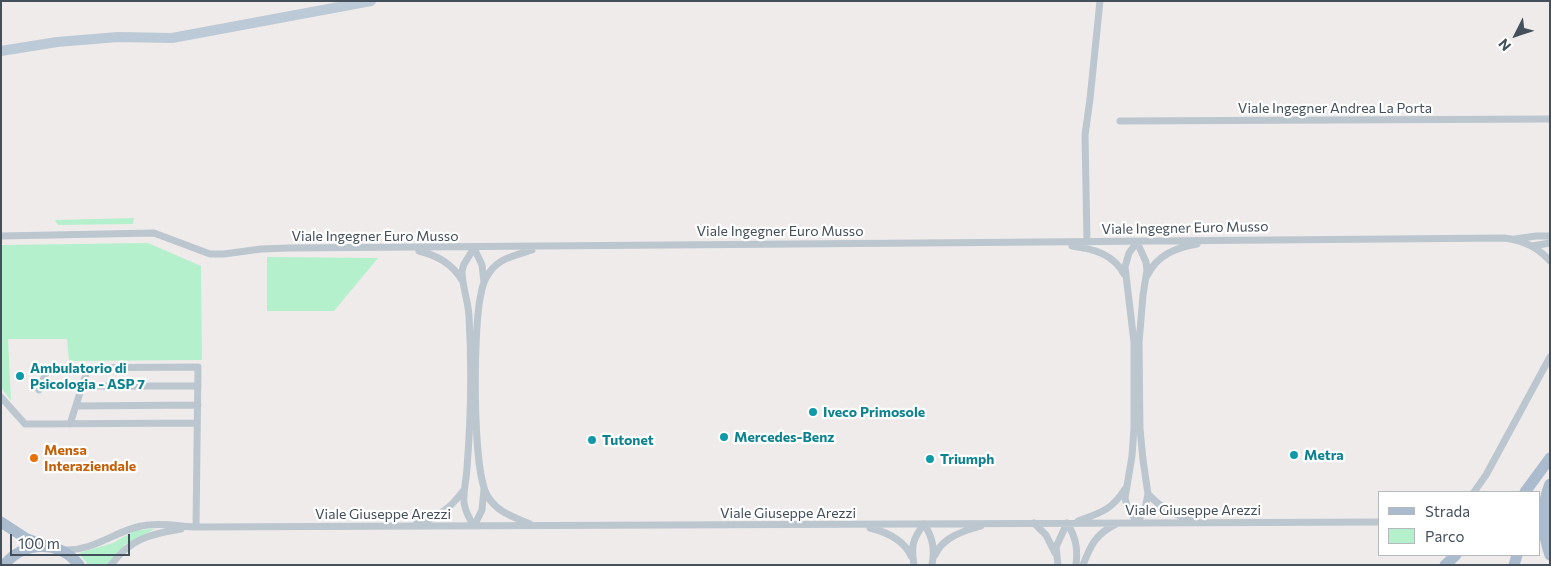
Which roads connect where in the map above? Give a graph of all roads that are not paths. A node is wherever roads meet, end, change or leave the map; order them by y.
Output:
1 (1100, 1) edge
2 (366, 2) edge
3 (1, 51) edge
4 (1550, 119) edge
5 (1120, 121) dead end
6 (3, 235) edge
7 (1536, 236) junction
8 (1550, 236) edge
9 (1218, 240) junction
10 (1514, 240) junction
11 (1047, 242) junction
12 (1087, 242) junction
13 (1137, 242) junction
14 (1550, 243) edge
15 (1532, 246) junction
16 (406, 248) junction
17 (474, 248) junction
18 (540, 248) junction
19 (1550, 261) edge
20 (1125, 276) junction
21 (462, 280) junction
22 (1145, 281) junction
23 (484, 282) junction
24 (1549, 362) edge
25 (88, 368) junction
26 (82, 386) junction
27 (198, 386) junction
28 (39, 390) dead end
29 (1, 397) edge
30 (198, 405) junction
31 (76, 406) junction
32 (197, 423) junction
33 (70, 424) junction
34 (1550, 458) edge
35 (1550, 468) edge
36 (1550, 484) edge
37 (484, 489) junction
38 (1126, 489) junction
39 (464, 491) junction
40 (1475, 491) edge
41 (1526, 491) edge
42 (1539, 491) edge
43 (1148, 494) junction
44 (1, 522) edge
45 (1136, 522) junction
46 (1378, 522) edge
47 (1034, 523) junction
48 (1070, 523) junction
49 (1119, 523) junction
50 (1198, 523) junction
51 (924, 524) junction
52 (992, 524) junction
53 (860, 525) junction
54 (410, 526) junction
55 (474, 526) junction
56 (533, 526) junction
57 (196, 527) junction
58 (56, 549) junction
59 (1550, 555) edge
60 (1056, 556) junction
61 (1455, 556) edge
62 (914, 563) edge
63 (932, 563) edge
64 (4, 565) edge
65 (79, 565) edge
66 (111, 565) edge
67 (1058, 565) edge
68 (1076, 565) edge
69 (1083, 565) edge
70 (1445, 565) edge

1 - 12 street
2 - 3 street
4 - 5 street, Viale Ingegner Andrea La Porta
6 - 16 street, Viale Ingegner Euro Musso
7 - 8 street
7 - 10 street
7 - 15 street
9 - 10 street, Viale Ingegner Euro Musso
9 - 13 street, Viale Ingegner Euro Musso
9 - 22 street
10 - 15 street, Viale Ingegner Euro Musso
11 - 12 street, Viale Ingegner Euro Musso
11 - 18 street, Viale Ingegner Euro Musso
11 - 20 street
12 - 13 street, Viale Ingegner Euro Musso
13 - 20 street
13 - 22 street
14 - 15 street
15 - 19 street, Viale Ingegner Euro Musso
16 - 17 street, Viale Ingegner Euro Musso
16 - 21 street
17 - 18 street, Viale Ingegner Euro Musso
17 - 21 street
17 - 23 street
18 - 23 street
20 - 38 street
21 - 39 street
22 - 43 street
23 - 37 street
24 - 40 street
25 - 26 street
25 - 27 street
25 - 28 street
26 - 27 street
26 - 31 street
27 - 30 street
29 - 33 street
30 - 31 street
30 - 32 street
31 - 33 street
32 - 33 street
32 - 57 street
34 - 41 main road
35 - 42 main road
36 - 59 main road
37 - 55 street
37 - 56 street
38 - 45 street
38 - 48 street
39 - 54 street
39 - 55 street
43 - 45 street
43 - 50 street
44 - 58 main road
45 - 49 street, Viale Giuseppe Arezzi
45 - 50 street, Viale Giuseppe Arezzi
46 - 50 street, Viale Giuseppe Arezzi
47 - 48 street, Viale Giuseppe Arezzi
47 - 52 street, Viale Giuseppe Arezzi
47 - 60 street
48 - 49 street, Viale Giuseppe Arezzi
48 - 60 street
48 - 68 street
49 - 69 street
51 - 52 street, Viale Giuseppe Arezzi
51 - 53 street, Viale Giuseppe Arezzi
51 - 62 street
51 - 63 street
52 - 63 street
53 - 56 street, Viale Giuseppe Arezzi
53 - 62 street
54 - 55 street, Viale Giuseppe Arezzi
54 - 57 street, Viale Giuseppe Arezzi
55 - 56 street, Viale Giuseppe Arezzi
57 - 58 street
57 - 66 street
58 - 64 main road
58 - 65 main road
60 - 67 street
61 - 70 main road

